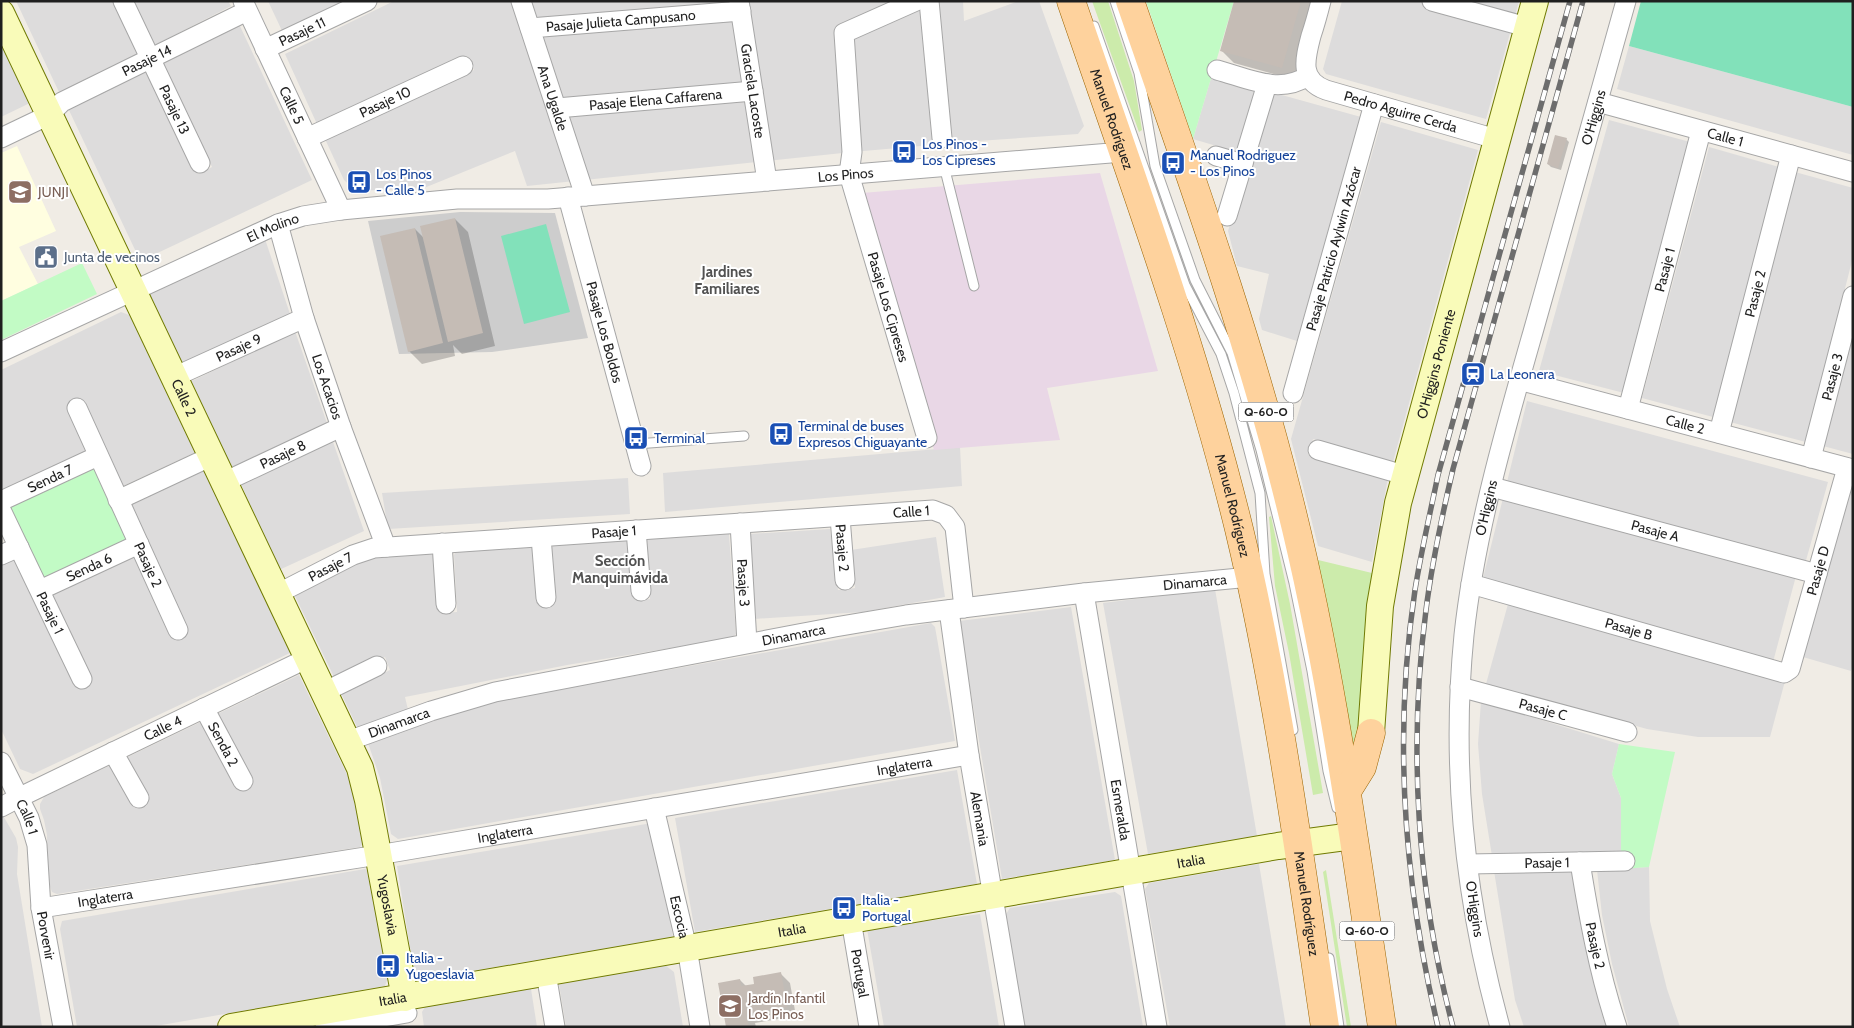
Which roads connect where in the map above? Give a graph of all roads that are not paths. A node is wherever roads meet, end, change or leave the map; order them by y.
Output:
1 (123, 1) edge
2 (367, 1) edge
3 (521, 1) edge
4 (916, 1) edge
5 (929, 1) edge
6 (1115, 1) edge
7 (1130, 1) edge
8 (1321, 1) edge
9 (1432, 1) edge
10 (1535, 1) edge
11 (1626, 1) edge
12 (245, 6) edge
13 (740, 6) edge
14 (1081, 8) edge
15 (1, 13) edge
16 (1527, 27) junction
17 (530, 28) junction
18 (265, 49) junction
19 (150, 58) junction
20 (463, 66) dead end
21 (1217, 70) dead end
22 (1308, 76) junction
23 (1267, 84) junction
24 (753, 91) junction
25 (1598, 102) junction
26 (1374, 104) junction
27 (557, 108) junction
28 (49, 115) junction
29 (1701, 130) junction
30 (1, 138) edge
31 (307, 138) junction
32 (942, 138) dead end
33 (1496, 139) junction
34 (1123, 152) junction
35 (1791, 155) junction
36 (1216, 156) dead end
37 (200, 163) dead end
38 (1242, 164) junction
39 (944, 166) junction
40 (1853, 172) edge
41 (849, 174) junction
42 (767, 181) junction
43 (576, 196) junction
44 (341, 210) junction
45 (1227, 216) dead end
46 (278, 224) junction
47 (974, 286) dead end
48 (133, 290) junction
49 (1853, 296) edge
50 (304, 318) junction
51 (1, 352) edge
52 (174, 377) junction
53 (1519, 380) junction
54 (1293, 393) dead end
55 (76, 408) dead end
56 (1628, 409) junction
57 (342, 427) junction
58 (1719, 433) junction
59 (744, 436) dead end
60 (927, 438) dead end
61 (636, 444) junction
62 (1318, 450) dead end
63 (98, 456) junction
64 (212, 456) junction
65 (1811, 458) junction
66 (642, 466) dead end
67 (1850, 468) edge
68 (1404, 475) junction
69 (224, 482) junction
70 (1492, 487) junction
71 (118, 500) junction
72 (1, 501) edge
73 (1, 510) edge
74 (840, 517) junction
75 (740, 524) junction
76 (636, 530) junction
77 (541, 537) junction
78 (442, 543) junction
79 (138, 544) junction
80 (19, 547) junction
81 (386, 547) junction
82 (1, 556) edge
83 (1817, 574) junction
84 (1250, 577) junction
85 (845, 580) dead end
86 (1471, 584) junction
87 (40, 590) junction
88 (641, 591) dead end
89 (1084, 593) junction
90 (277, 594) junction
91 (546, 598) dead end
92 (446, 604) dead end
93 (957, 609) junction
94 (178, 630) dead end
95 (747, 644) junction
96 (308, 658) junction
97 (377, 666) dead end
98 (1786, 672) joint
99 (82, 679) dead end
100 (1460, 686) junction
101 (324, 692) junction
102 (204, 708) junction
103 (1627, 732) dead end
104 (1371, 733) joint
105 (348, 742) junction
106 (1295, 743) dead end
107 (113, 752) junction
108 (969, 755) junction
109 (1, 762) edge
110 (243, 781) dead end
111 (365, 784) joint
112 (1347, 791) junction
113 (18, 798) junction
114 (138, 798) dead end
115 (1, 808) edge
116 (654, 808) junction
117 (1353, 836) junction
118 (1307, 842) junction
119 (37, 846) joint
120 (378, 855) junction
121 (1625, 861) dead end
122 (1580, 862) junction
123 (1468, 864) junction
124 (1131, 872) junction
125 (992, 896) junction
126 (42, 908) junction
127 (851, 920) junction
128 (687, 948) junction
129 (1327, 950) dead end
130 (546, 973) junction
131 (407, 1012) edge
132 (63, 1027) edge
133 (231, 1027) edge
134 (325, 1027) edge
135 (555, 1027) edge
136 (700, 1027) edge
137 (869, 1027) edge
138 (1014, 1027) edge
139 (1157, 1027) edge
140 (1325, 1027) edge
141 (1340, 1027) edge
142 (1382, 1027) edge
143 (1500, 1027) edge
144 (1617, 1027) edge

1 - 19 street, Pasaje 13
2 - 18 street, Pasaje 11
3 - 17 street, Ana Ugalde
4 - 41 street
5 - 32 street
6 - 117 lane
7 - 112 main road, Q-60-O
8 - 22 street
9 - 16 street
10 - 16 street, O'Higgins Poniente
11 - 25 street, O'Higgins
12 - 18 street, Calle 5
12 - 19 street, Pasaje 14
13 - 17 street, Pasaje Julieta Campusano
13 - 24 street, Graciela Lacoste
14 - 34 main road, Manuel Rodríguez
14 - 106 lane
15 - 28 street, Calle 2
16 - 33 street, O'Higgins Poniente
17 - 27 street, Ana Ugalde
18 - 31 street, Calle 5
19 - 28 street, Pasaje 14
19 - 37 street, Pasaje 13
20 - 31 street, Pasaje 10
21 - 23 street
22 - 23 street
22 - 26 street, Pedro Aguirre Cerda
23 - 38 street
24 - 27 street, Pasaje Elena Caffarena
24 - 42 street, Graciela Lacoste
25 - 29 street, Calle 1
25 - 53 street, O'Higgins
26 - 33 street, Pedro Aguirre Cerda
26 - 54 street, Pasaje Patricio Aylwin Azócar
27 - 43 street, Ana Ugalde
28 - 30 street, Pasaje 14
28 - 48 street, Calle 2
29 - 35 street, Calle 1
29 - 56 street, Pasaje 1
31 - 44 street, Calle 5
33 - 68 street, O'Higgins Poniente
34 - 39 street, Los Pinos
34 - 84 main road, Manuel Rodríguez
35 - 40 street, Calle 1
35 - 58 street, Pasaje 2
36 - 38 street
38 - 45 street
39 - 41 street, Los Pinos
39 - 47 lane
41 - 42 street, Los Pinos
41 - 60 street, Pasaje Los Cipreses
42 - 43 street, Los Pinos
43 - 44 street, El Molino
43 - 61 street, Pasaje Los Boldos
44 - 46 street, El Molino
46 - 48 street, El Molino
46 - 50 street, Los Acacios
48 - 51 street, El Molino
48 - 52 street, Calle 2
49 - 65 street, Pasaje 3
50 - 52 street, Pasaje 9
50 - 57 street, Los Acacios
52 - 64 street, Calle 2
53 - 56 street, Calle 2
53 - 70 street, O'Higgins
55 - 63 street, Pasaje 2
56 - 58 street, Calle 2
57 - 69 street, Pasaje 8
57 - 81 street, Los Acacios
58 - 65 street, Calle 2
59 - 61 lane
61 - 66 street, Pasaje Los Boldos
62 - 68 street
63 - 71 street, Pasaje 2
63 - 72 street, Senda 7
64 - 69 street, Calle 2
64 - 71 street
65 - 67 street, Calle 2
67 - 83 street, Pasaje D
68 - 104 street, O'Higgins Poniente
69 - 90 street, Calle 2
70 - 83 street, Pasaje A
70 - 86 street, O'Higgins
71 - 79 street, Pasaje 2
73 - 80 street, Pasaje 1
74 - 75 street, Pasaje 1
74 - 85 street, Pasaje 2
74 - 93 street, Calle 1
75 - 76 street, Pasaje 1
75 - 95 street, Pasaje 3
76 - 77 street, Pasaje 1
76 - 88 street
77 - 78 street, Pasaje 1
77 - 91 street
78 - 81 street, Pasaje 1
78 - 92 street
79 - 87 street, Senda 6
79 - 94 street, Pasaje 2
80 - 82 street
80 - 87 street, Pasaje 1
81 - 90 street, Pasaje 7
83 - 98 street, Pasaje D
84 - 89 street, Dinamarca
84 - 118 main road, Manuel Rodríguez
86 - 98 street, Pasaje B
86 - 100 street, O'Higgins
87 - 99 street, Pasaje 1
89 - 93 street, Dinamarca
89 - 124 street, Esmeralda
90 - 96 street, Calle 2
93 - 95 street, Dinamarca
93 - 108 street, Alemania
95 - 105 street, Dinamarca
96 - 101 street, Calle 2
96 - 102 street, Calle 4
97 - 101 street
100 - 103 street, Pasaje C
100 - 123 street, O'Higgins
101 - 105 street, Calle 2
102 - 107 street, Calle 4
102 - 110 street, Senda 2
104 - 112 main road
105 - 111 street, Calle 2
107 - 113 street, Calle 4
107 - 114 street
108 - 116 street, Inglaterra
108 - 125 street, Alemania
109 - 113 street, Calle 1
111 - 120 street, Yugoslavia
112 - 117 main road, Q-60-O
113 - 115 street
113 - 119 street, Calle 1
116 - 120 street, Inglaterra
116 - 128 street, Escocia
117 - 118 street, Italia
117 - 142 main road, Q-60-O
118 - 124 street, Italia
118 - 140 main road, Manuel Rodríguez
119 - 126 street, Porvenir
120 - 126 street, Inglaterra
120 - 131 street, Yugoslavia
121 - 122 street, Pasaje 1
122 - 123 street, Pasaje 1
122 - 144 street, Pasaje 2
123 - 143 street, O'Higgins
124 - 125 street, Italia
124 - 139 street, Esmeralda
125 - 127 street, Italia
125 - 138 street, Alemania
126 - 132 street, Porvenir
127 - 128 street, Italia
127 - 137 street, Portugal
128 - 130 street, Italia
128 - 136 street, Escocia
129 - 141 lane
130 - 131 street, Italia
130 - 135 street
131 - 133 street, Italia
131 - 134 street, Italia

